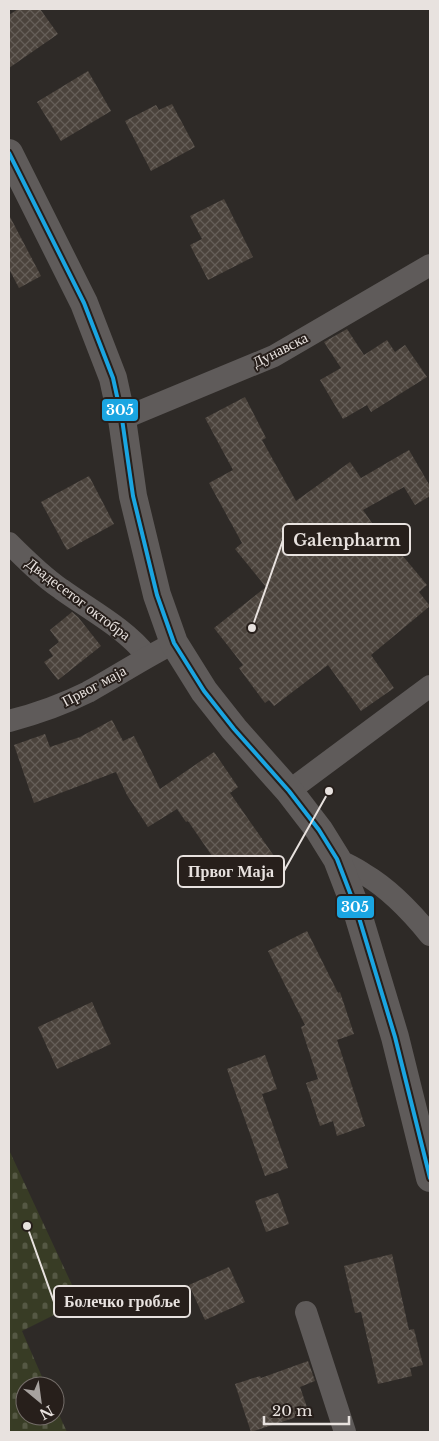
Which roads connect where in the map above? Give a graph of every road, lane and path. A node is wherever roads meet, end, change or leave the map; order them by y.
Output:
1 (9, 153) edge
2 (430, 265) edge
3 (122, 418) junction
4 (9, 543) edge
5 (174, 643) junction
6 (147, 656) junction
7 (430, 686) edge
8 (9, 721) edge
9 (289, 791) junction
10 (337, 858) junction
11 (430, 935) edge
12 (430, 1178) edge
13 (306, 1312) dead end
14 (345, 1432) edge

1 - 3 street
2 - 3 street, Дунавска
3 - 5 street
4 - 6 street, Двадесетог октобра
5 - 6 street, Првог маја
5 - 9 street
6 - 8 street, Првог маја
7 - 9 street
9 - 10 street
10 - 11 street
10 - 12 street
13 - 14 street

